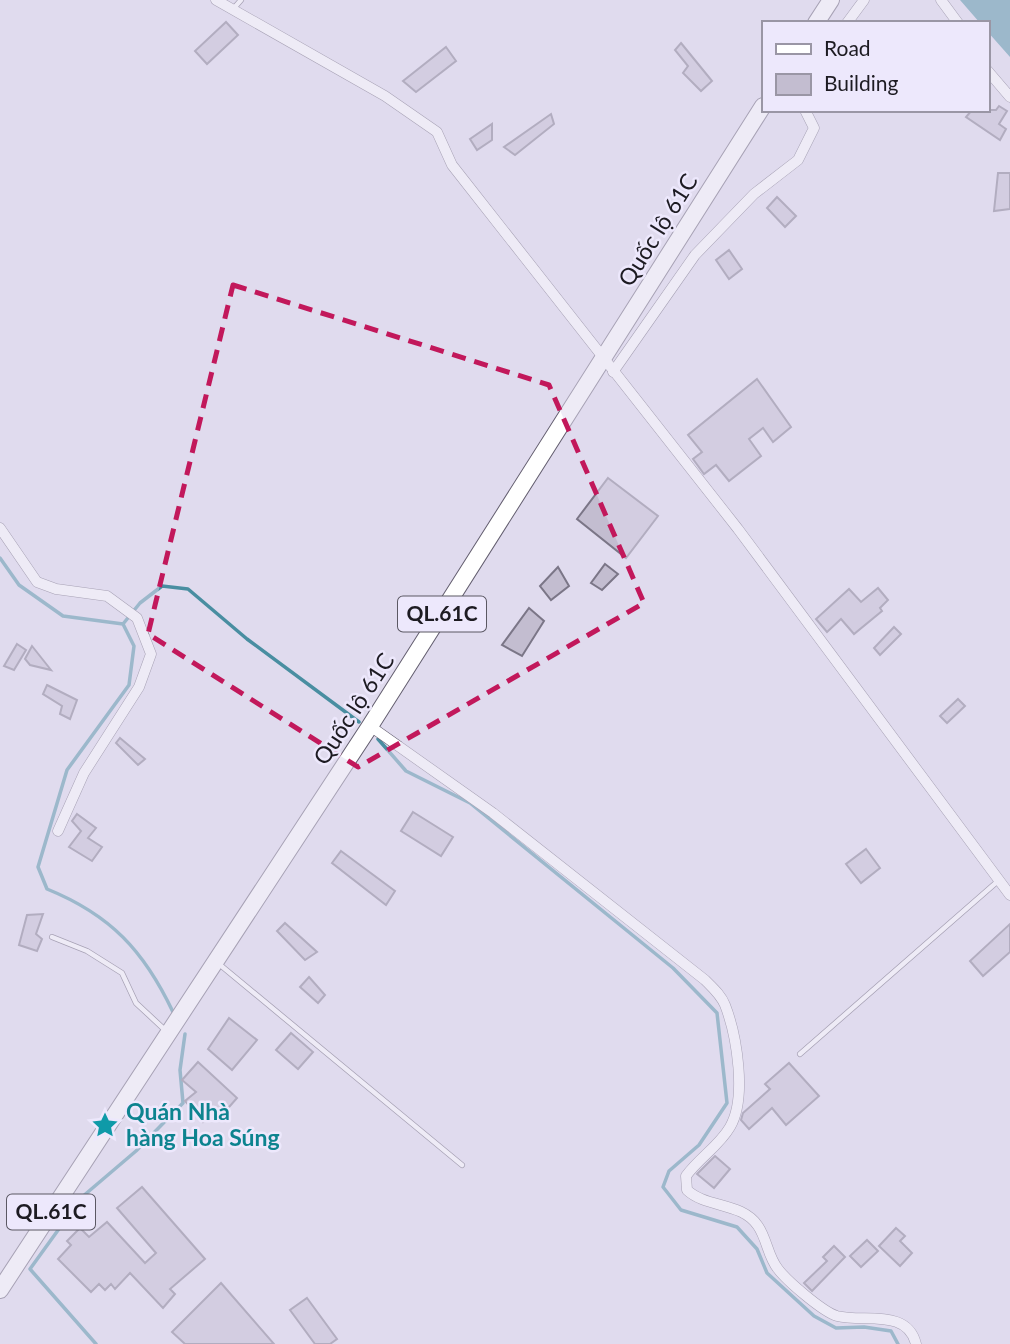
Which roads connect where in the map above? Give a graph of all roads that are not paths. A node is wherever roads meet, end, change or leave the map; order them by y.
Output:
1 (216, 0) edge
2 (241, 0) edge
3 (831, 0) edge
4 (864, 0) edge
5 (941, 0) edge
6 (231, 11) junction
7 (817, 21) edge
8 (848, 21) edge
9 (957, 21) edge
10 (989, 72) edge
11 (1010, 97) edge
12 (762, 108) edge
13 (806, 112) edge
14 (604, 357) junction
15 (612, 372) junction
16 (0, 528) edge
17 (370, 726) junction
18 (58, 831) dead end
19 (998, 881) junction
20 (1010, 895) edge
21 (52, 937) dead end
22 (216, 961) junction
23 (169, 1032) junction
24 (800, 1054) dead end
25 (462, 1165) dead end
26 (0, 1290) edge
27 (916, 1344) edge

1 - 6 street
2 - 6 lane
3 - 7 highway
4 - 8 street
5 - 9 street
6 - 14 street
10 - 11 street
12 - 14 highway, Quốc lộ 61C / QL.61C
13 - 15 street
14 - 15 street
14 - 17 highway, Quốc lộ 61C / QL.61C
15 - 19 street
16 - 18 street
17 - 22 highway, Quốc lộ 61C / QL.61C
17 - 27 street
19 - 20 street
19 - 24 lane
21 - 23 lane
22 - 23 highway, Quốc lộ 61C / QL.61C
22 - 25 lane
23 - 26 highway, Quốc lộ 61C / QL.61C

